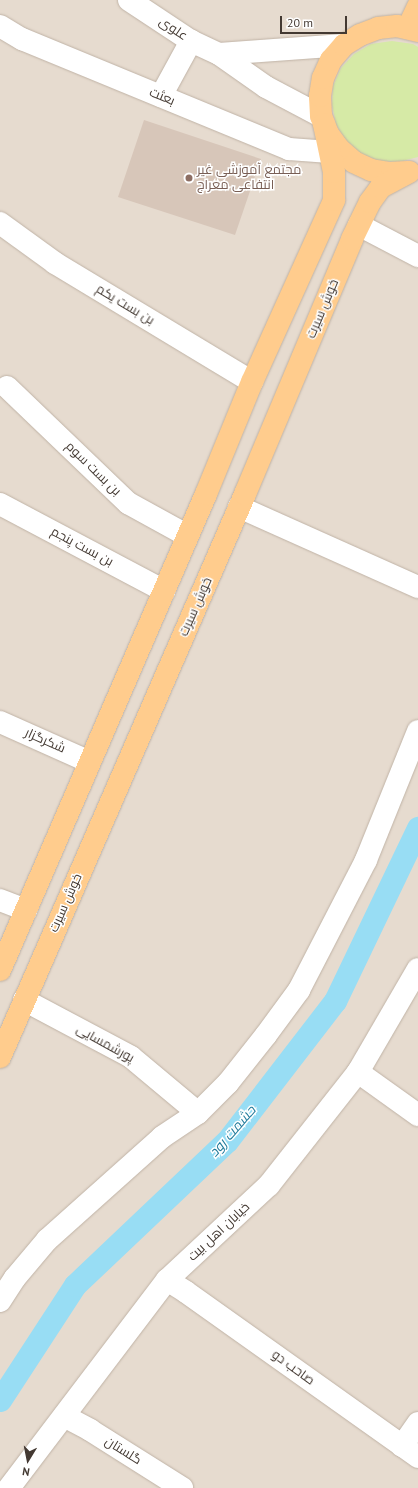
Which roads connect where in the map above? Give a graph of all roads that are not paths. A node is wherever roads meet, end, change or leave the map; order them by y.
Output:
1 (129, 0) edge
2 (418, 7) edge
3 (0, 26) edge
4 (413, 30) edge
5 (191, 41) junction
6 (344, 45) junction
7 (218, 54) junction
8 (161, 96) junction
9 (323, 120) junction
10 (330, 152) junction
11 (414, 170) edge
12 (0, 223) edge
13 (359, 225) junction
14 (418, 256) edge
15 (275, 331) junction
16 (307, 347) junction
17 (252, 382) junction
18 (7, 387) dead end
19 (0, 504) edge
20 (239, 508) junction
21 (188, 536) junction
22 (418, 587) edge
23 (164, 591) junction
24 (0, 722) edge
25 (418, 731) edge
26 (90, 762) junction
27 (0, 900) edge
28 (26, 910) junction
29 (418, 969) edge
30 (0, 970) edge
31 (24, 1000) junction
32 (0, 1057) edge
33 (358, 1072) junction
34 (198, 1113) junction
35 (418, 1115) edge
36 (167, 1280) junction
37 (0, 1301) edge
38 (64, 1416) junction
39 (418, 1423) edge
40 (410, 1452) edge
41 (9, 1488) edge
42 (182, 1488) edge

1 - 5 street, علوی
2 - 4 main road
3 - 8 street, بعثت
4 - 6 main road
5 - 7 street, علوی
5 - 8 street
6 - 7 street
6 - 9 main road
7 - 9 street, علوی
8 - 10 street, بعثت
9 - 10 main road
9 - 11 main road
10 - 15 main road
11 - 13 main road, خوش سیرت
12 - 17 street, بن بست یکم
13 - 14 street
13 - 16 main road, خوش سیرت
15 - 16 main road
15 - 17 main road
16 - 20 main road, خوش سیرت
17 - 21 main road
18 - 21 street, بن بست سوم
19 - 23 street, بن بست پنجم
20 - 22 street
20 - 31 main road, خوش سیرت
21 - 23 main road
23 - 26 main road
24 - 26 street, شکرگزار
25 - 34 street
26 - 28 main road
27 - 28 street
28 - 30 main road
29 - 33 street, خیابان اهل بیت
31 - 32 main road, خوش سیرت
31 - 34 street, پورشمسایی
33 - 35 street
33 - 36 street, خیابان اهل بیت
34 - 37 street
36 - 38 street, خیابان اهل بیت
36 - 40 street, صاحب دو
38 - 41 street, خیابان اهل بیت
38 - 42 street, گلستان
39 - 40 street

